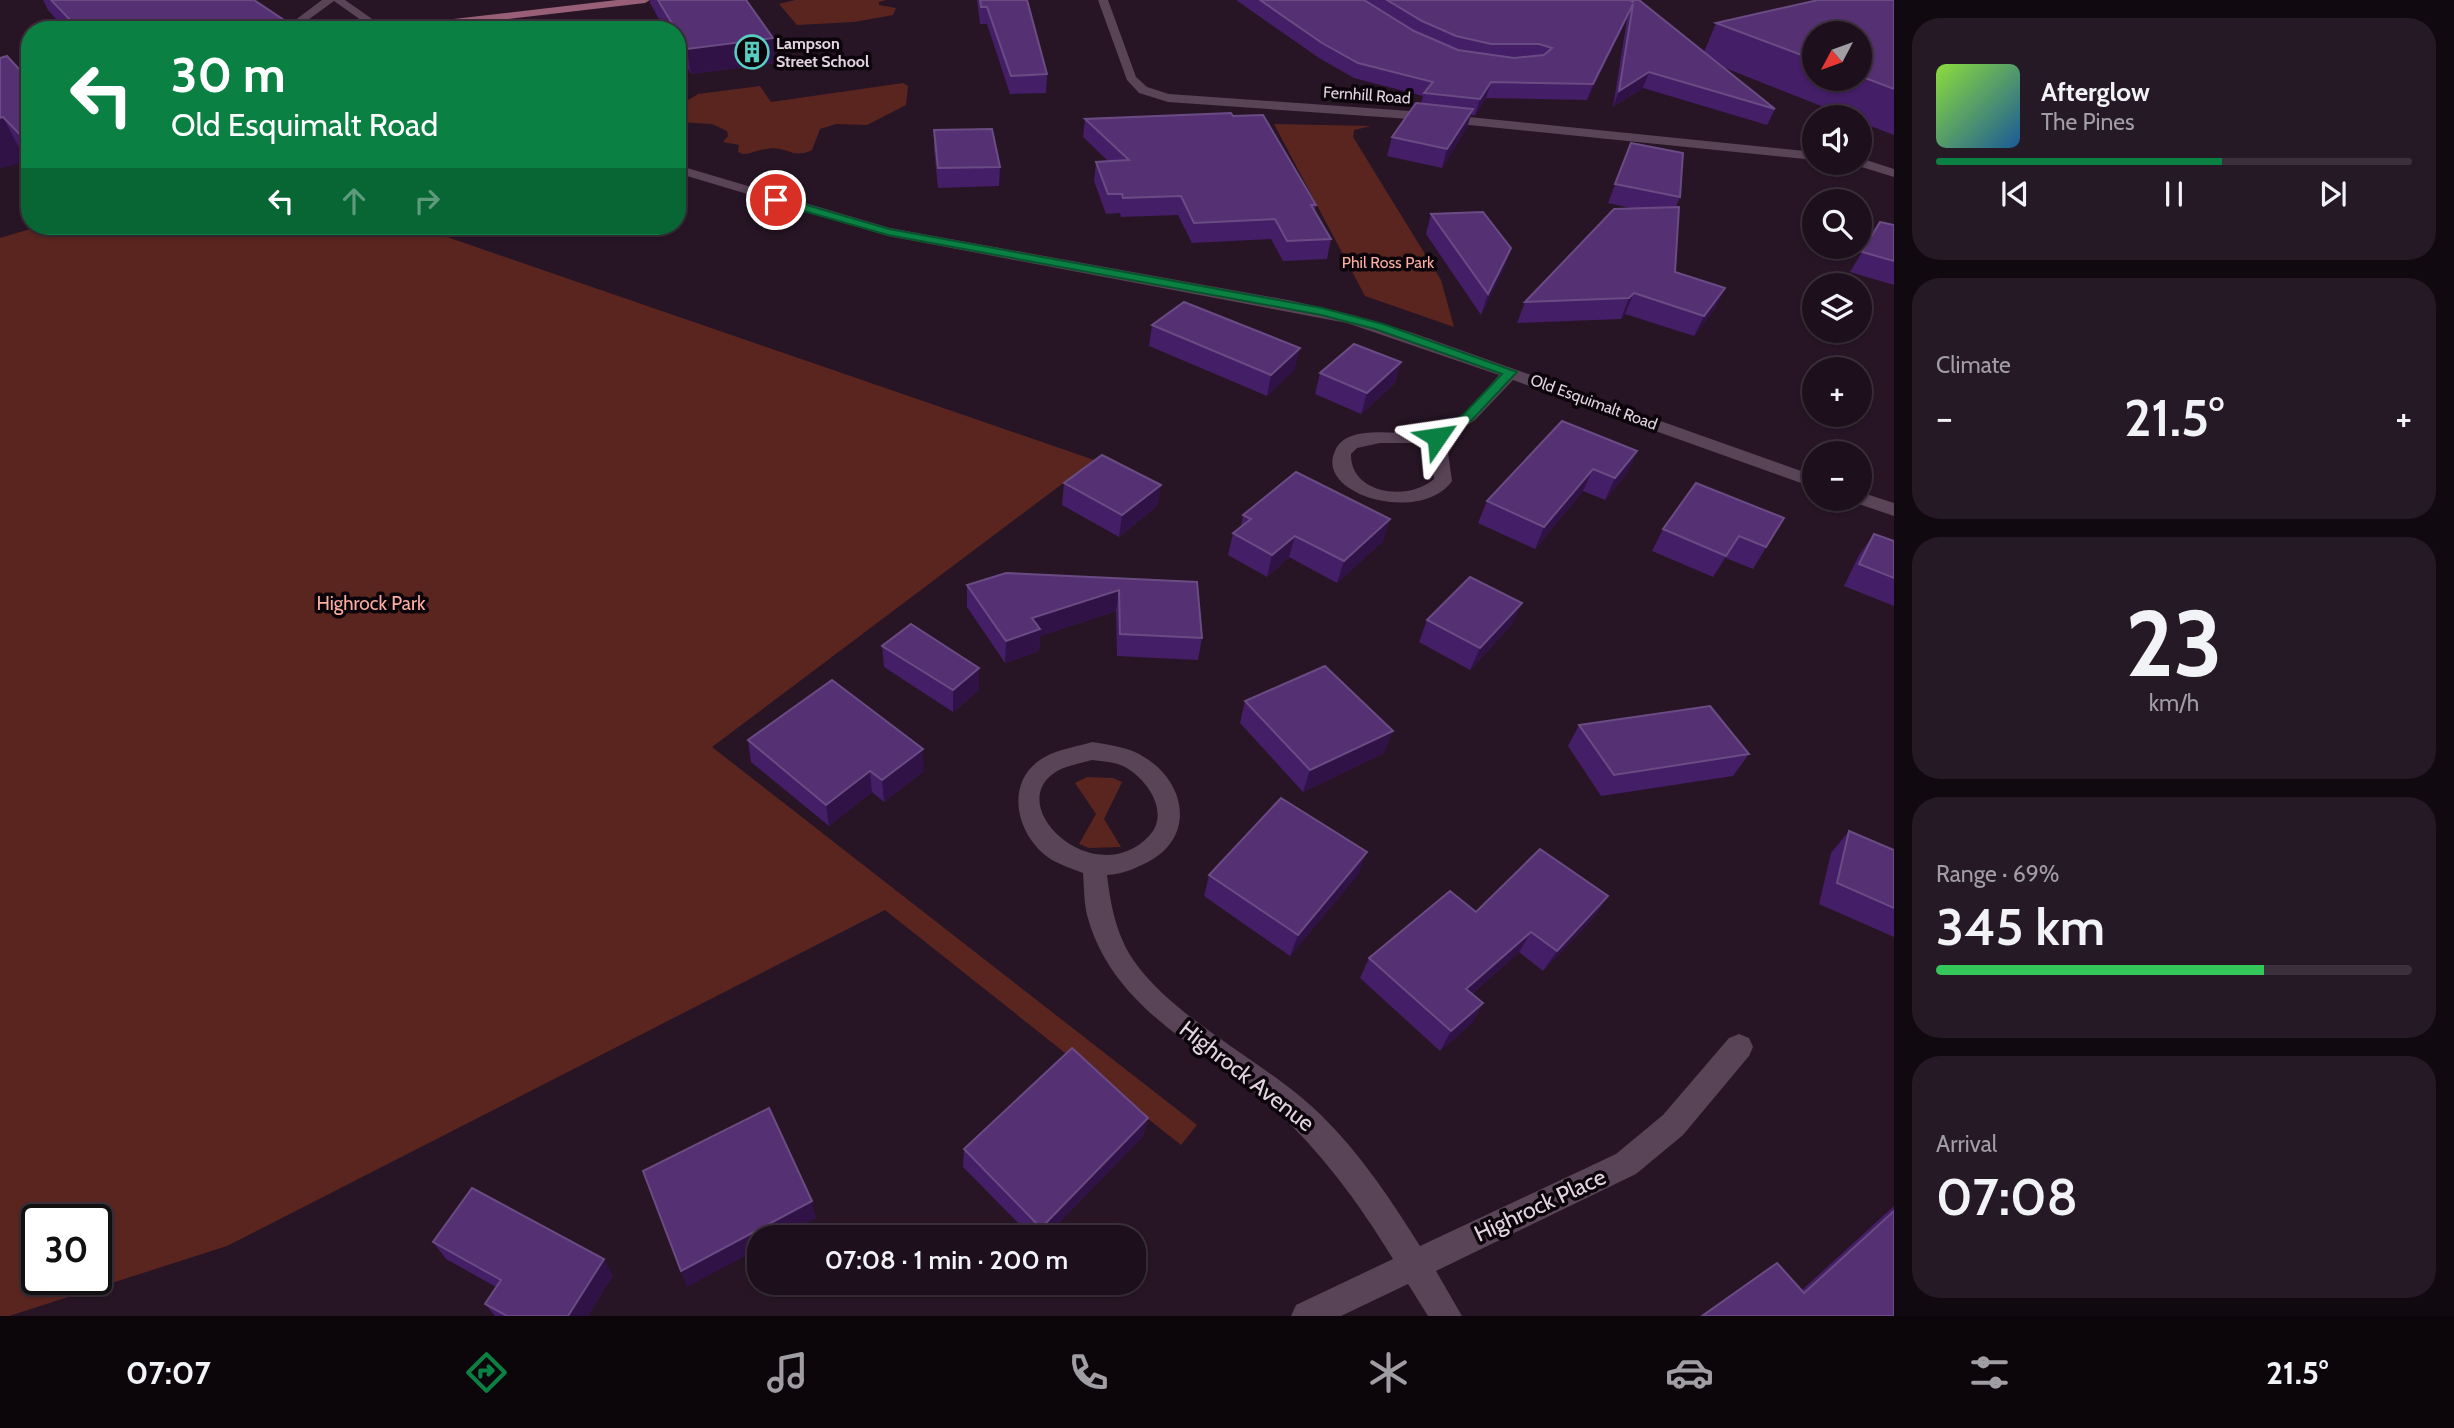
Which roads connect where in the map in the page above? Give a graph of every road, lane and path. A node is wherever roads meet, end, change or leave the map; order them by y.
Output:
1 (329, 0) edge
2 (338, 0) edge
3 (645, 0) edge
4 (1103, 0) edge
5 (300, 21) edge
6 (370, 21) edge
7 (462, 21) edge
8 (1802, 155) edge
9 (1872, 166) edge
10 (686, 172) edge
11 (1894, 173) edge
12 (1511, 372) junction
13 (1437, 437) junction
14 (1802, 477) edge
15 (1872, 502) edge
16 (1894, 510) edge
17 (1094, 865) junction
18 (1739, 1047) dead end
19 (1414, 1265) junction
20 (1307, 1316) edge
21 (1446, 1316) edge

1 - 5 street
2 - 6 street
3 - 7 main road
4 - 8 street, Fernhill Road
9 - 11 street
10 - 12 street, Old Esquimalt Road
12 - 13 street
12 - 14 street, Old Esquimalt Road
13 - 13 street
15 - 16 street
17 - 17 street
17 - 19 street, Highrock Avenue
18 - 19 street, Highrock Place
19 - 20 street, Highrock Place
19 - 21 street, Highrock Avenue

